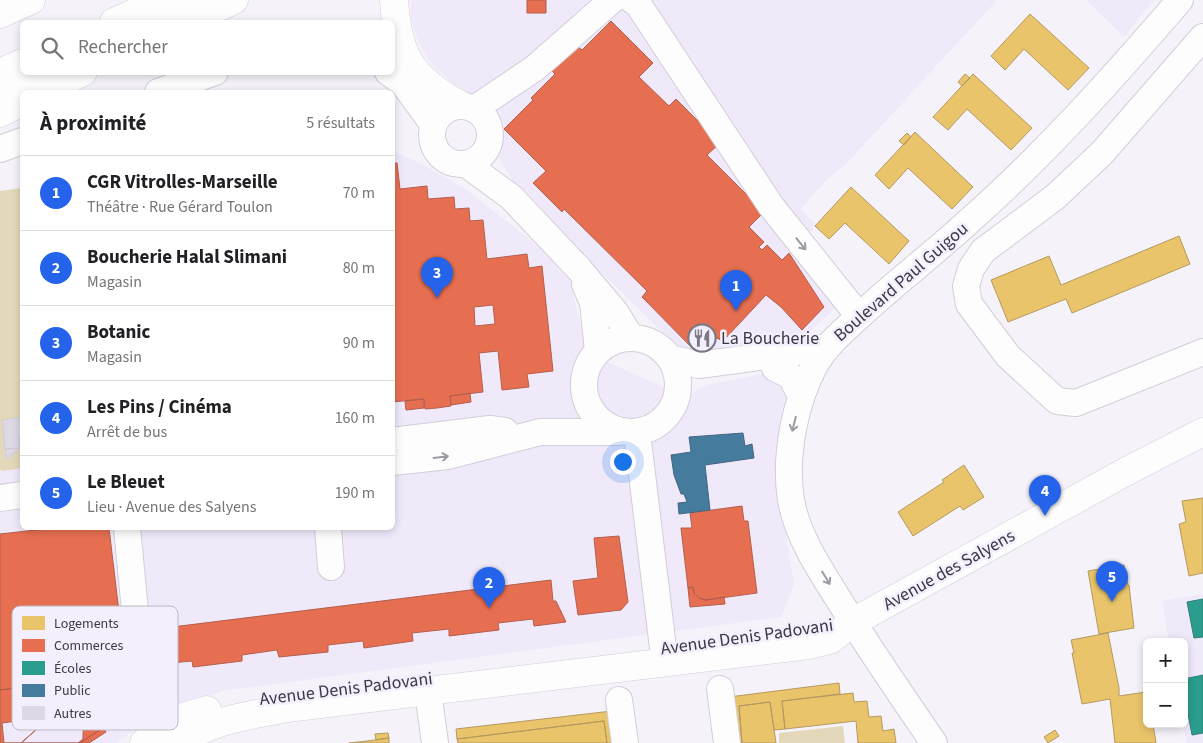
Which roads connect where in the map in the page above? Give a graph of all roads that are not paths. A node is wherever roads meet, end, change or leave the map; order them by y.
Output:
1 (31, 0) edge
2 (164, 0) edge
3 (193, 0) edge
4 (234, 0) edge
5 (394, 0) edge
6 (612, 0) edge
7 (632, 0) edge
8 (1180, 0) edge
9 (0, 14) edge
10 (119, 20) edge
11 (153, 20) edge
12 (190, 20) edge
13 (1203, 36) edge
14 (20, 64) edge
15 (0, 74) edge
16 (40, 75) edge
17 (77, 75) edge
18 (206, 75) edge
19 (392, 75) edge
20 (46, 90) edge
21 (164, 90) edge
22 (0, 95) edge
23 (20, 103) edge
24 (0, 113) edge
25 (433, 124) junction
26 (475, 131) junction
27 (20, 142) edge
28 (0, 149) edge
29 (579, 269) junction
30 (859, 316) junction
31 (631, 338) junction
32 (598, 351) junction
33 (1203, 352) edge
34 (822, 355) junction
35 (670, 358) junction
36 (775, 368) junction
37 (678, 390) junction
38 (584, 393) junction
39 (801, 396) junction
40 (628, 432) junction
41 (1203, 432) edge
42 (533, 433) junction
43 (395, 440) edge
44 (395, 462) edge
45 (20, 495) edge
46 (0, 498) edge
47 (127, 530) edge
48 (328, 530) edge
49 (331, 567) dead end
50 (135, 606) tunnel mouth
51 (853, 622) junction
52 (663, 648) junction
53 (720, 689) dead end
54 (428, 692) junction
55 (619, 700) dead end
56 (178, 725) edge
57 (169, 738) edge
58 (435, 743) edge
59 (625, 743) edge
60 (727, 743) edge
61 (934, 743) edge

1 - 9 main road
2 - 10 main road
3 - 11 main road
4 - 12 main road
5 - 26 main road
6 - 26 street
7 -> 30 street
8 - 30 street, Boulevard Paul Guigou
13 - 33 street
14 - 15 main road
16 - 22 main road
17 - 20 main road
18 - 21 street
19 - 25 street
23 - 24 main road
25 - 26 street
25 - 26 street
26 - 29 street
27 - 28 street
29 - 31 street
29 - 32 street
30 - 34 street, Boulevard Paul Guigou
31 - 32 street
31 - 35 street
32 - 38 street
34 - 35 street
34 - 36 street
34 - 39 street, Boulevard Paul Guigou
35 - 37 street
36 - 37 street
36 - 39 street
37 - 40 street
38 - 40 street
38 - 42 street
39 -> 51 street, Boulevard Paul Guigou
40 - 42 street
40 - 52 street
41 - 51 main road, Avenue des Salyens
42 - 43 street
44 -> 42 street
45 - 46 street
47 - 50 street
48 - 49 street
51 - 52 main road, Avenue Denis Padovani
51 - 54 main road, Avenue Denis Padovani
51 - 61 street, Boulevard Paul Guigou
52 - 56 main road, Avenue Denis Padovani
53 - 60 street
54 - 57 main road, Avenue Denis Padovani
54 - 58 street
55 - 59 street

